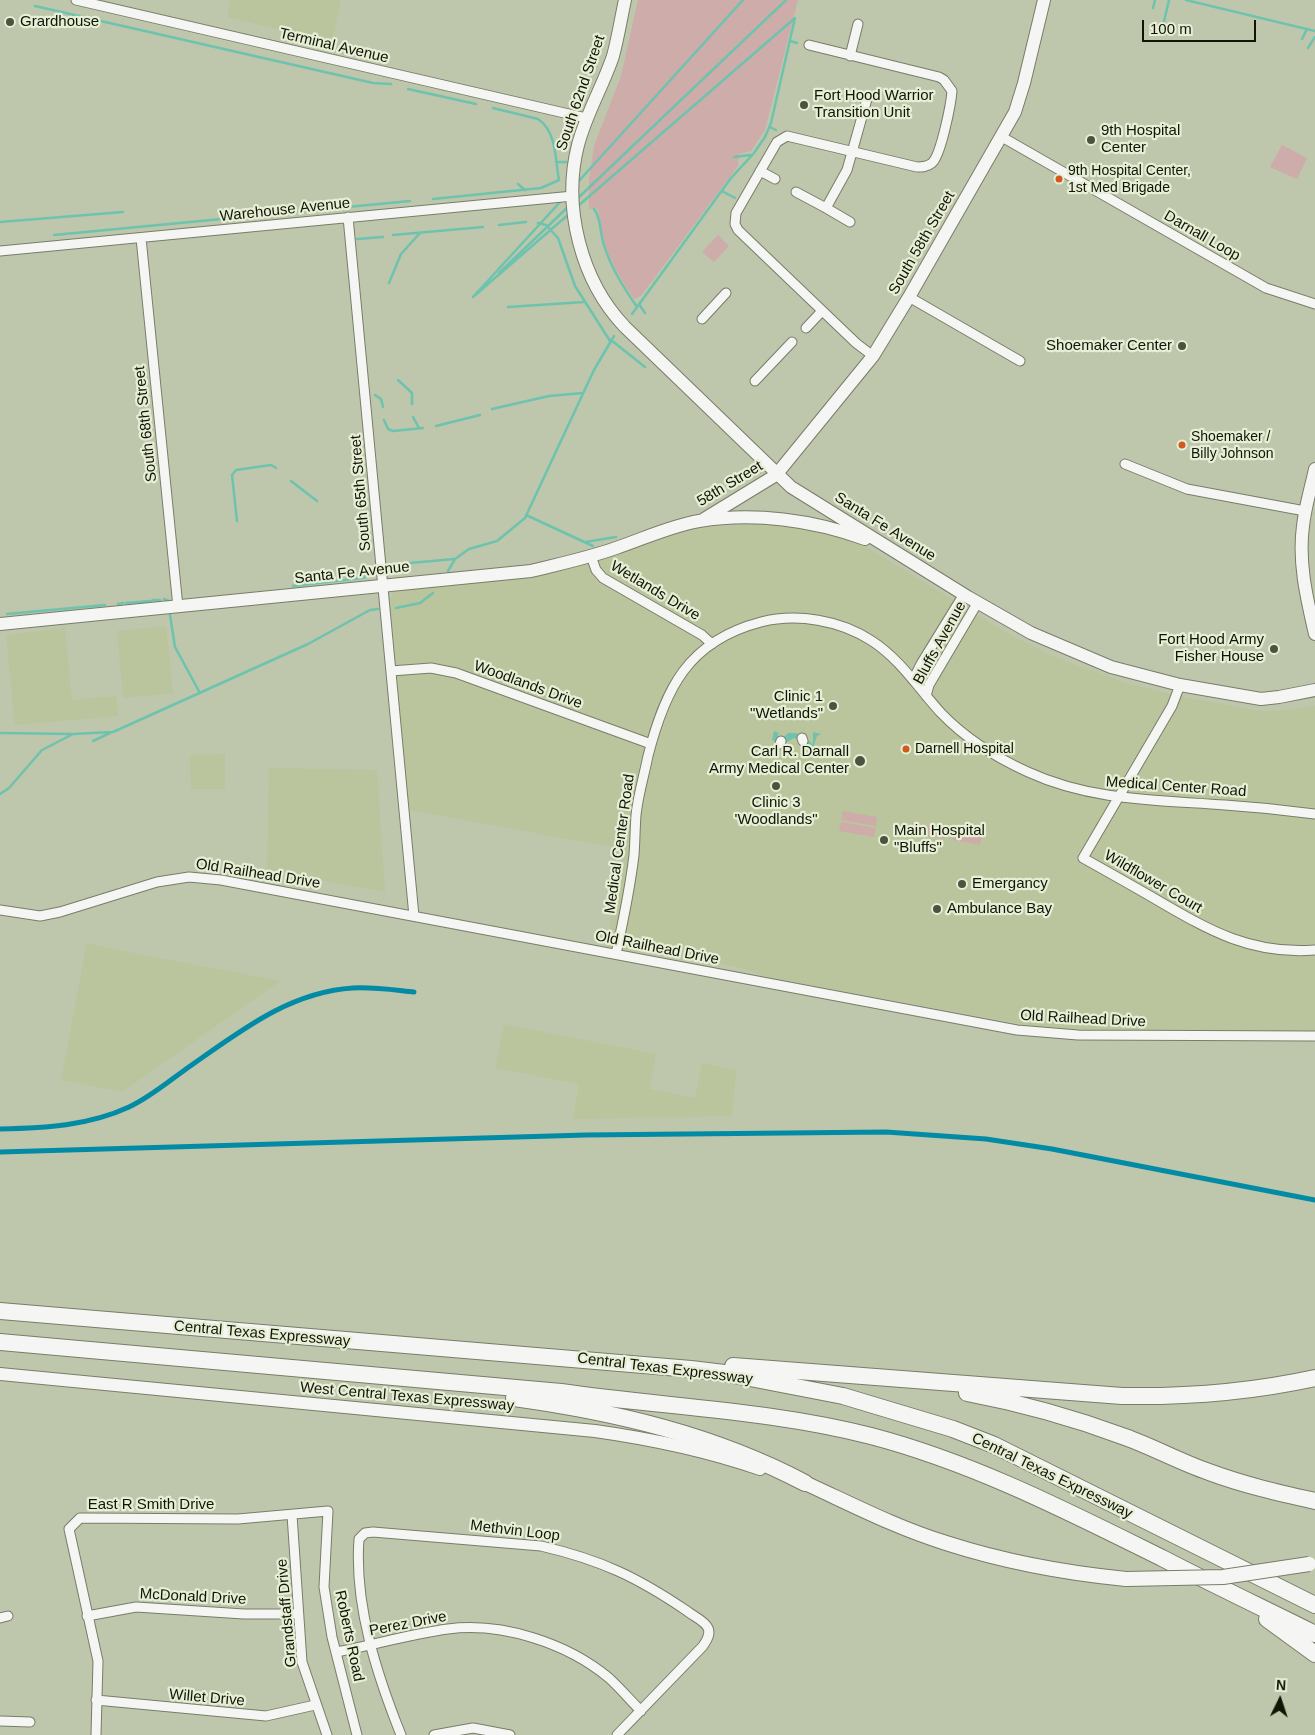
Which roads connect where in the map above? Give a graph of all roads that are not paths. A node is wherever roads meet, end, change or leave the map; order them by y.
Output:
1 (76, 0) edge
2 (625, 0) edge
3 (1044, 0) edge
4 (858, 24) dead end
5 (809, 45) dead end
6 (850, 56) junction
7 (867, 100) dead end
8 (586, 118) junction
9 (1002, 137) junction
10 (854, 151) junction
11 (760, 171) junction
12 (775, 179) dead end
13 (796, 192) dead end
14 (573, 196) junction
15 (826, 208) junction
16 (348, 218) junction
17 (850, 222) dead end
18 (141, 238) junction
19 (0, 251) edge
20 (726, 293) dead end
21 (909, 297) junction
22 (1315, 304) edge
23 (822, 311) junction
24 (702, 319) dead end
25 (806, 328) dead end
26 (792, 342) dead end
27 (873, 356) junction
28 (1020, 361) dead end
29 (754, 381) dead end
30 (1125, 464) dead end
31 (1315, 469) edge
32 (776, 475) junction
33 (1305, 511) junction
34 (700, 521) junction
35 (883, 545) junction
36 (591, 556) junction
37 (384, 587) junction
38 (964, 594) junction
39 (978, 602) junction
40 (178, 607) junction
41 (0, 624) edge
42 (1315, 634) edge
43 (712, 644) junction
44 (392, 671) junction
45 (913, 680) junction
46 (1180, 685) junction
47 (1315, 690) edge
48 (926, 696) junction
49 (651, 744) junction
50 (1118, 798) junction
51 (1315, 814) edge
52 (0, 910) edge
53 (414, 916) junction
54 (1315, 950) edge
55 (616, 954) junction
56 (1315, 1036) edge
57 (5, 1310) edge
58 (0, 1342) edge
59 (0, 1351) edge
60 (144, 1355) junction
61 (576, 1358) junction
62 (0, 1374) edge
63 (853, 1375) junction
64 (396, 1378) junction
65 (1315, 1378) edge
66 (805, 1483) junction
67 (1315, 1501) edge
68 (328, 1511) joint
69 (292, 1515) junction
70 (1312, 1564) edge
71 (1245, 1599) junction
72 (1315, 1605) edge
73 (298, 1614) junction
74 (87, 1616) junction
75 (1315, 1634) edge
76 (370, 1645) junction
77 (336, 1652) junction
78 (1315, 1654) edge
79 (96, 1700) junction
80 (315, 1705) junction
81 (641, 1711) junction
82 (0, 1722) edge
83 (30, 1722) dead end
84 (96, 1735) edge
85 (327, 1735) edge
86 (357, 1735) edge
87 (401, 1735) edge
88 (434, 1735) edge
89 (510, 1735) edge
90 (617, 1735) edge

1 - 8 street, Terminal Avenue
2 - 8 street, South 62nd Street
3 - 9 street, South 58th Street
4 - 6 street
5 - 6 street
6 - 10 street
7 - 10 street
8 - 14 street, South 62nd Street
9 - 21 street, South 58th Street
9 - 22 street, Darnall Loop
10 - 11 street
10 - 15 street
11 - 12 street
11 - 23 street
13 - 15 street
14 - 16 street, Warehouse Avenue
14 - 32 street, Santa Fe Avenue
15 - 17 street
16 - 18 street, Warehouse Avenue
16 - 37 street, South 65th Street
18 - 19 street, Warehouse Avenue
18 - 40 street, South 68th Street
20 - 24 street
21 - 27 street, South 58th Street
21 - 28 street
23 - 25 street
23 - 27 street
26 - 29 street
27 - 32 street, South 58th Street
30 - 33 street
31 - 33 street
32 - 34 street, 58th Street
32 - 35 street, Santa Fe Avenue
33 - 42 street
34 - 35 street
34 - 36 street, Santa Fe Avenue
35 - 38 street, Santa Fe Avenue
36 - 37 street, Santa Fe Avenue
36 - 43 street, Wetlands Drive
37 - 40 street, Santa Fe Avenue
37 - 44 street, South 65th Street
38 - 39 street, Santa Fe Avenue
38 - 45 street, Bluffs Avenue
39 - 46 street, Santa Fe Avenue
39 - 48 street, Bluffs Avenue
40 - 41 street, Santa Fe Avenue
43 - 45 street, Medical Center Road
43 - 49 street, Medical Center Road
44 - 49 street, Woodlands Drive
44 - 53 street, South 65th Street
45 - 48 street, Medical Center Road
46 - 47 street, Santa Fe Avenue
46 - 50 street, Wildflower Court
48 - 50 street, Medical Center Road
49 - 55 street, Medical Center Road
50 - 51 street, Medical Center Road
50 - 54 street, Wildflower Court
52 - 53 street, Old Railhead Drive
53 - 55 street, Old Railhead Drive
55 - 56 street, Old Railhead Drive
57 - 61 highway, Central Texas Expressway
58 - 60 highway, Central Texas Expressway
59 - 60 highway
60 - 64 highway, Central Texas Expressway
61 - 63 highway
61 - 72 highway, Central Texas Expressway
62 - 66 street, West Central Texas Expressway
63 - 65 highway
63 - 67 highway
64 - 66 highway
64 - 71 highway, Central Texas Expressway
66 - 70 main road, bridge
68 - 69 street, East R Smith Drive
68 - 77 street, Roberts Road
69 - 73 street, Grandstaff Drive
69 - 74 street, East R Smith Drive
71 - 75 highway, Central Texas Expressway
71 - 78 highway
73 - 74 street, McDonald Drive
73 - 80 street, Grandstaff Drive
74 - 79 street, East R Smith Drive
76 - 77 street, Perez Drive
76 - 81 street, Perez Drive
76 - 81 street, Methvin Loop
76 - 87 street, Methvin Loop
77 - 86 street, Roberts Road
79 - 80 street, Willet Drive
79 - 84 street, East R Smith Drive
80 - 85 street, Grandstaff Drive
81 - 90 street, Methvin Loop
82 - 83 street
88 - 89 street

